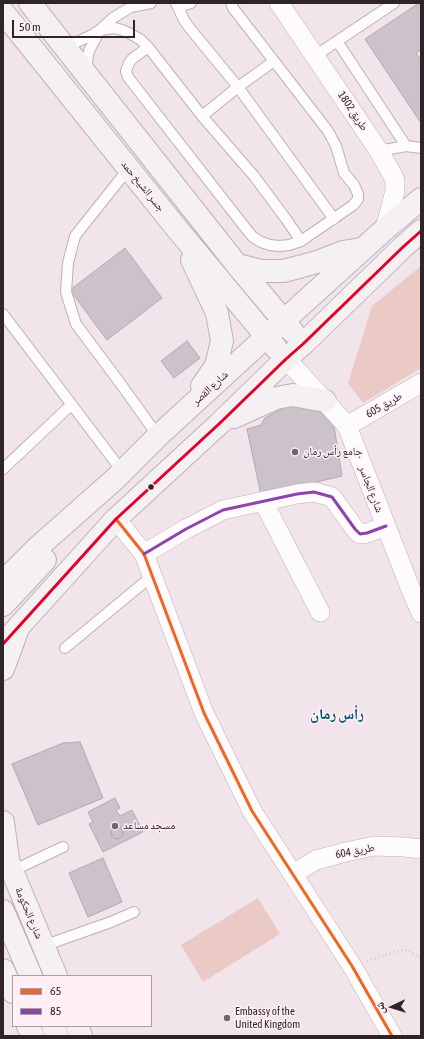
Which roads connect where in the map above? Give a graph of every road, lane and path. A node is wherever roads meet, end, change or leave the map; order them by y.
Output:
1 (30, 3) edge
2 (151, 3) edge
3 (191, 3) edge
4 (231, 3) edge
5 (279, 3) edge
6 (394, 3) edge
7 (132, 5) edge
8 (177, 5) edge
9 (3, 12) edge
10 (100, 30) junction
11 (337, 41) junction
12 (62, 44) junction
13 (148, 46) junction
14 (315, 56) junction
15 (274, 61) junction
16 (90, 78) junction
17 (238, 87) junction
18 (202, 116) junction
19 (406, 146) junction
20 (421, 148) edge
21 (379, 151) junction
22 (128, 168) junction
23 (421, 199) edge
24 (334, 218) junction
25 (385, 229) junction
26 (178, 230) junction
27 (421, 231) edge
28 (301, 240) junction
29 (362, 249) junction
30 (237, 265) junction
31 (3, 314) edge
32 (284, 321) junction
33 (267, 336) junction
34 (303, 344) junction
35 (286, 359) junction
36 (421, 383) edge
37 (325, 401) junction
38 (72, 405) junction
39 (184, 412) junction
40 (220, 423) junction
41 (347, 426) junction
42 (158, 436) junction
43 (3, 469) edge
44 (119, 475) junction
45 (263, 501) junction
46 (116, 519) junction
47 (386, 526) junction
48 (37, 548) junction
49 (144, 554) junction
50 (3, 568) edge
51 (152, 576) junction
52 (3, 582) edge
53 (3, 606) edge
54 (320, 612) dead end
55 (421, 613) edge
56 (10, 637) edge
57 (64, 648) dead end
58 (3, 669) edge
59 (3, 822) edge
60 (63, 848) dead end
61 (421, 849) edge
62 (8, 860) edge
63 (293, 874) junction
64 (3, 911) edge
65 (134, 912) dead end
66 (43, 946) junction
67 (421, 958) edge
68 (352, 966) junction
69 (3, 970) edge
70 (31, 975) edge
71 (56, 975) edge
72 (12, 990) edge
73 (28, 1027) edge
74 (33, 1036) edge
75 (392, 1036) edge

1 - 12 main road
2 - 7 lane
3 - 8 lane
4 - 15 lane
5 - 14 street, طريق 1802
6 - 11 lane
7 - 10 lane
8 - 17 lane
9 - 22 main road, جسر الشيخ حمد
10 - 12 lane
10 - 13 lane
10 - 16 lane
11 - 14 lane
11 - 19 lane
12 - 16 main road
13 - 18 lane
13 - 28 lane
14 - 21 street, طريق 1802
15 - 17 lane
15 - 24 lane
16 - 30 main road
17 - 18 lane
17 - 24 lane
18 - 28 lane
19 - 20 lane
19 - 21 lane
21 - 25 street, طريق 1802
22 - 26 main road, جسر الشيخ حمد
22 - 42 lane
23 - 25 main road, شارع القصر
24 - 28 lane
25 - 29 main road, شارع القصر
26 - 33 main road, جسر الشيخ حمد
26 - 39 main road
27 - 34 main road
29 - 30 main road
29 - 32 main road, شارع القصر
30 - 32 main road
31 - 38 lane
32 - 33 main road, شارع القصر
32 - 34 main road
33 - 35 main road, جسر الشيخ حمد
33 - 39 main road, شارع القصر
34 - 35 main road
35 - 37 street, شارع الجاسر
35 - 40 main road
36 - 41 street, طريق 605
37 - 40 main road
37 - 41 street, شارع الجاسر
38 - 43 lane
38 - 44 lane
39 - 42 main road, شارع القصر
40 - 46 main road
41 - 47 street, شارع الجاسر
42 - 44 main road, شارع القصر
44 - 48 main road, شارع القصر
44 - 53 main road
45 - 47 street
45 - 49 street
45 - 54 street
46 - 49 street
46 - 56 main road
47 - 55 street, شارع الجاسر
48 - 50 main road
48 - 52 main road, شارع القصر
49 - 51 street
51 - 57 lane
51 - 63 street
56 - 58 main road
59 - 62 main road, شارع الحكومة
60 - 62 lane
61 - 63 street, طريق 604
62 - 66 main road, شارع الحكومة
63 - 68 street
64 - 70 main road
65 - 66 lane
66 - 71 main road, شارع الحكومة
67 - 68 path
68 - 75 street
69 - 72 main road
73 - 74 main road

